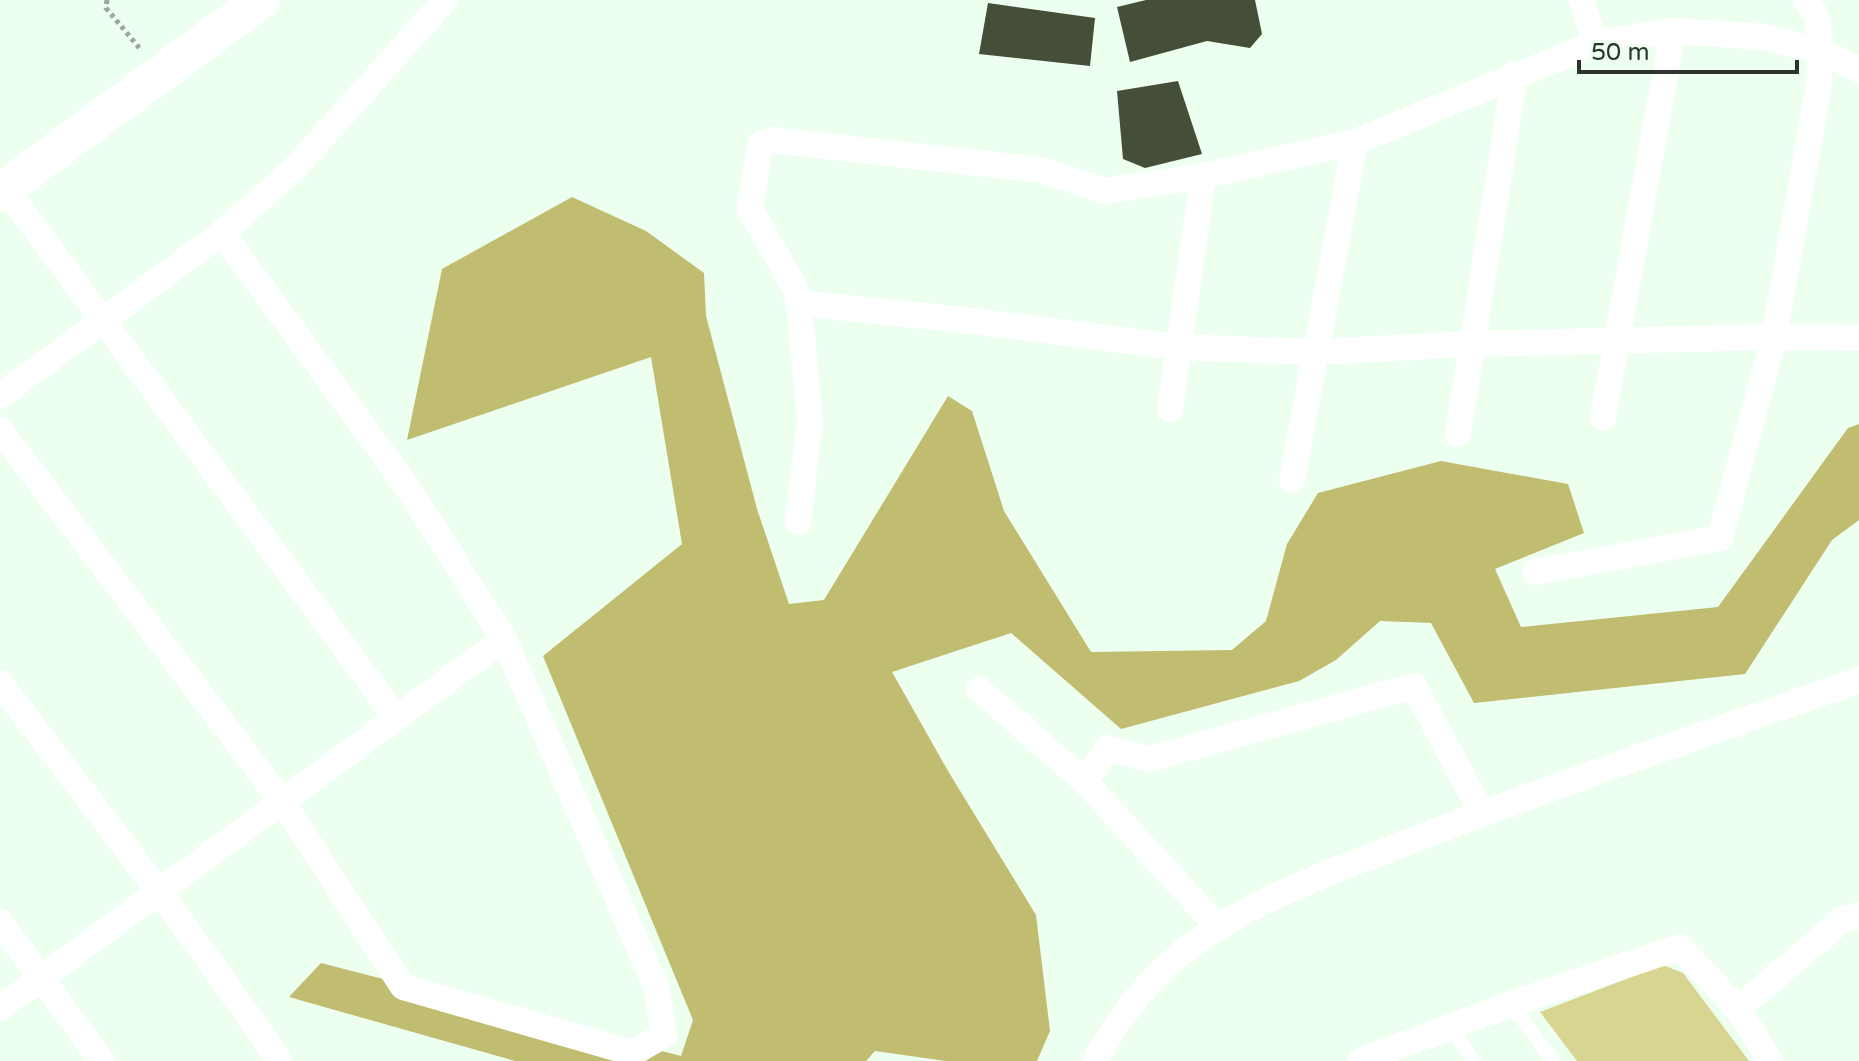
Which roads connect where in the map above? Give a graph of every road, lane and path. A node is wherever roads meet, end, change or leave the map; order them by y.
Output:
1 (107, 0) edge
2 (261, 0) edge
3 (445, 0) edge
4 (1581, 0) edge
5 (1806, 0) edge
6 (1673, 31) junction
7 (1596, 43) junction
8 (1821, 51) junction
9 (1859, 70) edge
10 (161, 74) junction
11 (1515, 74) junction
12 (1355, 142) junction
13 (1203, 176) junction
14 (2, 187) edge
15 (222, 233) junction
16 (799, 303) junction
17 (104, 319) junction
18 (1774, 337) junction
19 (1859, 338) edge
20 (1619, 341) junction
21 (1471, 344) junction
22 (1177, 347) junction
23 (1315, 352) junction
24 (0, 396) edge
25 (1170, 409) dead end
26 (1603, 418) dead end
27 (0, 430) edge
28 (1458, 434) dead end
29 (1292, 480) dead end
30 (798, 522) dead end
31 (1535, 572) dead end
32 (504, 639) junction
33 (1859, 680) edge
34 (0, 683) edge
35 (979, 689) dead end
36 (395, 716) junction
37 (1085, 782) junction
38 (281, 800) junction
39 (1482, 813) junction
40 (159, 890) junction
41 (1859, 915) edge
42 (0, 922) edge
43 (1219, 928) junction
44 (41, 977) junction
45 (1511, 1004) junction
46 (0, 1008) edge
47 (1738, 1009) junction
48 (1450, 1027) junction
49 (102, 1061) edge
50 (279, 1061) edge
51 (1095, 1061) edge
52 (1360, 1061) edge
53 (1474, 1061) edge
54 (1553, 1061) edge
55 (1770, 1061) edge

1 - 10 path
2 - 10 street
3 - 15 street
4 - 7 street
5 - 8 street
6 - 7 street
6 - 8 street
6 - 20 street
7 - 11 street
8 - 9 street
8 - 18 street
10 - 14 street
11 - 12 street
11 - 21 street
12 - 13 street
12 - 23 street
13 - 16 street
13 - 22 street
14 - 17 street
15 - 17 street
15 - 32 street
16 - 22 street
16 - 30 street
17 - 24 street
17 - 36 street
18 - 19 street
18 - 20 street
18 - 31 street
20 - 21 street
20 - 26 street
21 - 23 street
21 - 28 street
22 - 23 street
22 - 25 street
23 - 29 street
27 - 38 street
32 - 36 street
32 - 38 street
33 - 39 street
34 - 40 street
35 - 37 street
36 - 38 street
37 - 39 street
37 - 43 street
38 - 40 street
39 - 43 street
40 - 44 street
40 - 50 street
41 - 47 street
42 - 44 street
43 - 51 street
44 - 46 street
44 - 49 street
45 - 47 street
45 - 48 street
45 - 54 lane
47 - 55 street
48 - 52 street
48 - 53 lane

